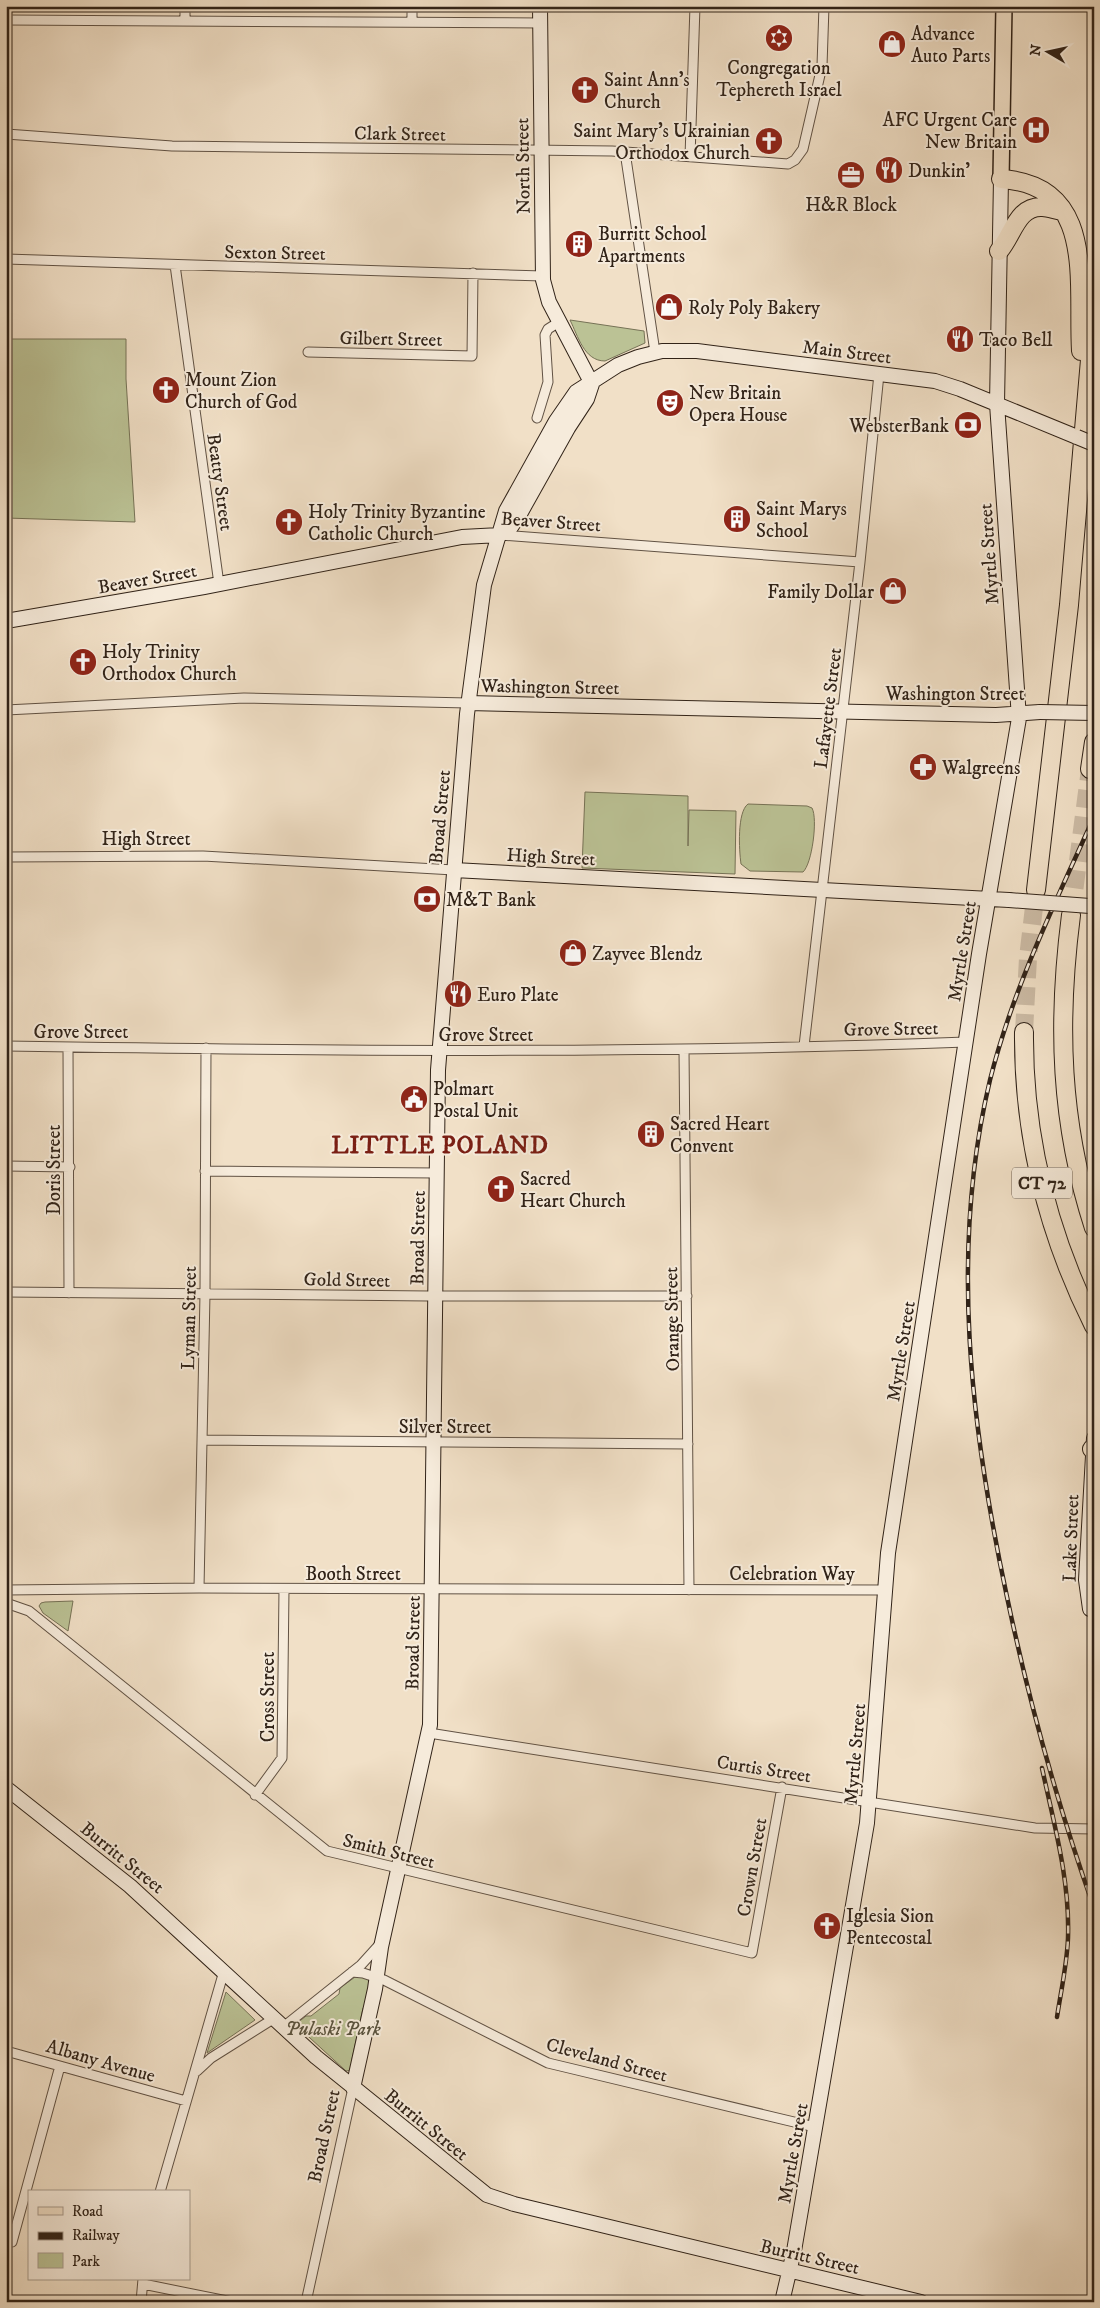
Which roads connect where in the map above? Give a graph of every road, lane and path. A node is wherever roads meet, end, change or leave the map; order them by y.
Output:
1 (185, 6) edge
2 (412, 6) edge
3 (540, 6) edge
4 (695, 6) edge
5 (824, 6) edge
6 (1004, 6) edge
7 (6, 20) edge
8 (185, 21) junction
9 (412, 22) junction
10 (540, 23) junction
11 (6, 134) edge
12 (541, 150) junction
13 (625, 152) junction
14 (690, 157) junction
15 (1001, 179) junction
16 (1062, 211) junction
17 (1000, 251) junction
18 (6, 259) edge
19 (174, 265) junction
20 (473, 273) junction
21 (543, 276) junction
22 (1094, 313) edge
23 (559, 322) junction
24 (308, 352) dead end
25 (655, 352) junction
26 (879, 374) junction
27 (592, 384) junction
28 (1088, 391) junction
29 (997, 404) junction
30 (536, 418) dead end
31 (1094, 444) edge
32 (500, 536) junction
33 (860, 562) junction
34 (219, 584) junction
35 (6, 621) edge
36 (468, 703) junction
37 (6, 710) edge
38 (843, 711) junction
39 (1019, 713) junction
40 (1094, 713) edge
41 (1094, 742) edge
42 (1090, 769) dead end
43 (6, 857) edge
44 (454, 870) junction
45 (822, 889) junction
46 (1036, 890) tunnel mouth
47 (988, 898) junction
48 (1092, 906) edge
49 (1072, 915) tunnel mouth
50 (1024, 1032) tunnel mouth
51 (966, 1042) junction
52 (6, 1046) edge
53 (804, 1046) junction
54 (68, 1047) junction
55 (206, 1048) junction
56 (684, 1049) junction
57 (439, 1050) junction
58 (6, 1166) edge
59 (70, 1166) junction
60 (205, 1171) junction
61 (437, 1173) junction
62 (1094, 1228) edge
63 (6, 1292) edge
64 (69, 1293) junction
65 (205, 1294) junction
66 (435, 1296) junction
67 (687, 1296) junction
68 (1094, 1326) edge
69 (202, 1440) junction
70 (433, 1442) junction
71 (688, 1444) junction
72 (1093, 1445) edge
73 (199, 1588) junction
74 (284, 1589) junction
75 (432, 1589) junction
76 (6, 1590) edge
77 (689, 1590) junction
78 (700, 1590) joint
79 (885, 1590) junction
80 (1090, 1602) edge
81 (6, 1603) edge
82 (429, 1733) junction
83 (782, 1787) junction
84 (6, 1788) edge
85 (255, 1795) junction
86 (869, 1802) junction
87 (1094, 1829) edge
88 (398, 1869) junction
89 (382, 1941) junction
90 (752, 1952) joint
91 (224, 1971) junction
92 (352, 1972) junction
93 (376, 1977) junction
94 (277, 2023) junction
95 (6, 2051) edge
96 (60, 2066) junction
97 (192, 2083) junction
98 (353, 2088) junction
99 (186, 2101) junction
100 (815, 2127) junction
101 (161, 2190) edge
102 (12, 2242) dead end
103 (790, 2271) junction
104 (143, 2282) edge
105 (141, 2302) edge
106 (232, 2302) edge
107 (306, 2302) edge
108 (782, 2302) edge
109 (921, 2302) edge

1 - 8 street
2 - 9 street
3 - 10 street, North Street
4 - 14 street
5 - 14 street, Clark Street
6 - 15 main road
7 - 8 street
8 - 9 street
9 - 10 street
10 - 12 street, North Street
11 - 12 street, Clark Street
12 - 13 street, Clark Street
12 - 21 street, North Street
13 - 14 street, Clark Street
13 - 25 street
15 - 16 highway
15 - 17 street, Myrtle Street
16 - 17 highway
16 - 28 highway
17 - 29 street, Myrtle Street
18 - 19 street, Sexton Street
19 - 20 street, Sexton Street
19 - 34 street, Beatty Street
20 - 21 street, Sexton Street
20 - 24 street, Gilbert Street
21 - 23 street, North Street
22 - 28 highway
23 - 27 street, North Street
23 - 30 street
25 - 26 street, Main Street
25 - 27 street, Main Street
26 - 29 street, Main Street
26 - 33 street, Lafayette Street
27 - 32 street, Main Street
28 - 46 highway
29 - 31 street, Main Street, bridge
29 - 39 street, Myrtle Street
32 - 33 street, Beaver Street
32 - 34 street, Beaver Street
32 - 36 street, Broad Street
33 - 38 street, Lafayette Street
34 - 35 street, Beaver Street
36 - 37 street, Washington Street
36 - 38 street, Washington Street
36 - 44 street, Broad Street
38 - 39 street, Washington Street
38 - 45 street, Lafayette Street
39 - 40 street, Washington Street, bridge
39 - 47 street, Myrtle Street
41 - 42 highway
43 - 44 street, High Street
44 - 45 street, High Street
44 - 57 street, Broad Street
45 - 47 street, High Street
45 - 53 street, Lafayette Street
47 - 48 street, High Street, bridge
47 - 51 street, Myrtle Street
49 - 62 highway, CT 72
50 - 68 highway, CT 72
51 - 53 street, Grove Street
51 - 79 street, Myrtle Street
52 - 54 street, Grove Street
53 - 56 street, Grove Street
54 - 55 street, Grove Street
54 - 59 street, Doris Street
55 - 57 street, Grove Street
55 - 60 street, Lyman Street
56 - 57 street, Grove Street
56 - 67 street, Orange Street
57 - 61 street, Broad Street
58 - 59 street
59 - 64 street, Doris Street
60 - 61 street
60 - 65 street, Lyman Street
61 - 66 street, Broad Street
63 - 64 street, Gold Street
64 - 65 street, Gold Street
65 - 66 street, Gold Street
65 - 69 street, Lyman Street
66 - 67 street, Gold Street
66 - 70 street, Broad Street
67 - 71 street, Orange Street
69 - 70 street, Silver Street
69 - 73 street, Lyman Street
70 - 71 street, Silver Street
70 - 75 street, Broad Street
71 - 77 street, Orange Street
72 - 80 street, Lake Street
73 - 74 street, Booth Street
73 - 76 street, Booth Street
74 - 75 street, Booth Street
74 - 85 street, Cross Street
75 - 77 street, Booth Street
75 - 82 street, Broad Street
77 - 78 street, Booth Street
78 - 79 street, Celebration Way
79 - 86 street, Myrtle Street
81 - 85 street, Smith Street
82 - 83 street, Curtis Street
82 - 88 street, Broad Street
83 - 86 street, Curtis Street
83 - 90 street, Crown Street
84 - 91 street, Burritt Street
85 - 88 street, Smith Street
86 - 87 street, Curtis Street
86 - 100 street, Myrtle Street
88 - 89 street, Broad Street
88 - 90 street, Smith Street
89 - 92 street, Broad Street
89 - 93 street, Broad Street
91 - 94 street, Burritt Street
91 - 97 street
92 - 93 street
92 - 94 street, Broad Street
93 - 98 street, Broad Street
93 - 100 street, Cleveland Street
94 - 97 street, Broad Street
94 - 98 street, Burritt Street
95 - 96 street, Albany Avenue
96 - 99 street, Albany Avenue
96 - 102 street
97 - 99 street
98 - 103 street, Burritt Street
98 - 107 street, Broad Street
99 - 101 street
100 - 103 street, Myrtle Street
103 - 108 street, Myrtle Street
103 - 109 street, Burritt Street
104 - 105 street
104 - 106 street

